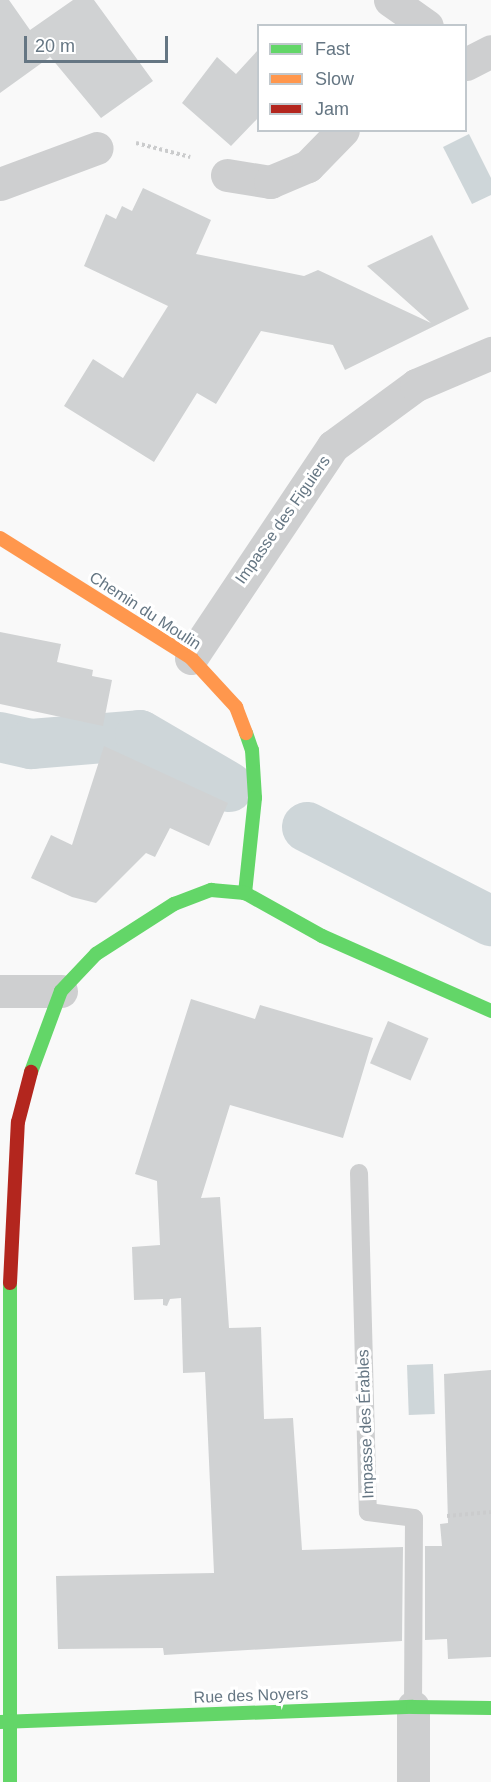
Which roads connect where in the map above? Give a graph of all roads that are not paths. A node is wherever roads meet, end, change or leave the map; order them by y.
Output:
1 (390, 0) edge
2 (424, 24) edge
3 (491, 51) edge
4 (467, 63) edge
5 (341, 132) edge
6 (98, 148) road end
7 (227, 175) road end
8 (0, 184) edge
9 (491, 353) edge
10 (0, 538) edge
11 (191, 658) junction
12 (245, 893) junction
13 (0, 991) edge
14 (61, 991) junction
15 (491, 1011) edge
16 (359, 1173) dead end
17 (4, 1318) edge
18 (413, 1707) junction
19 (491, 1708) edge
20 (6, 1721) edge
21 (10, 1782) edge
22 (413, 1782) edge

1 - 2 street
3 - 4 street
5 - 7 street
6 - 8 street
9 - 11 street, Impasse des Figuiers
10 - 11 street, Chemin du Moulin
11 - 12 street, Chemin du Moulin
12 - 14 street
12 - 15 street
13 - 14 street
14 - 17 street
16 - 18 lane, Impasse des Érables
17 - 20 street
18 - 19 street, Rue des Noyers
18 - 20 street, Rue des Noyers
18 - 22 street
20 - 21 street

